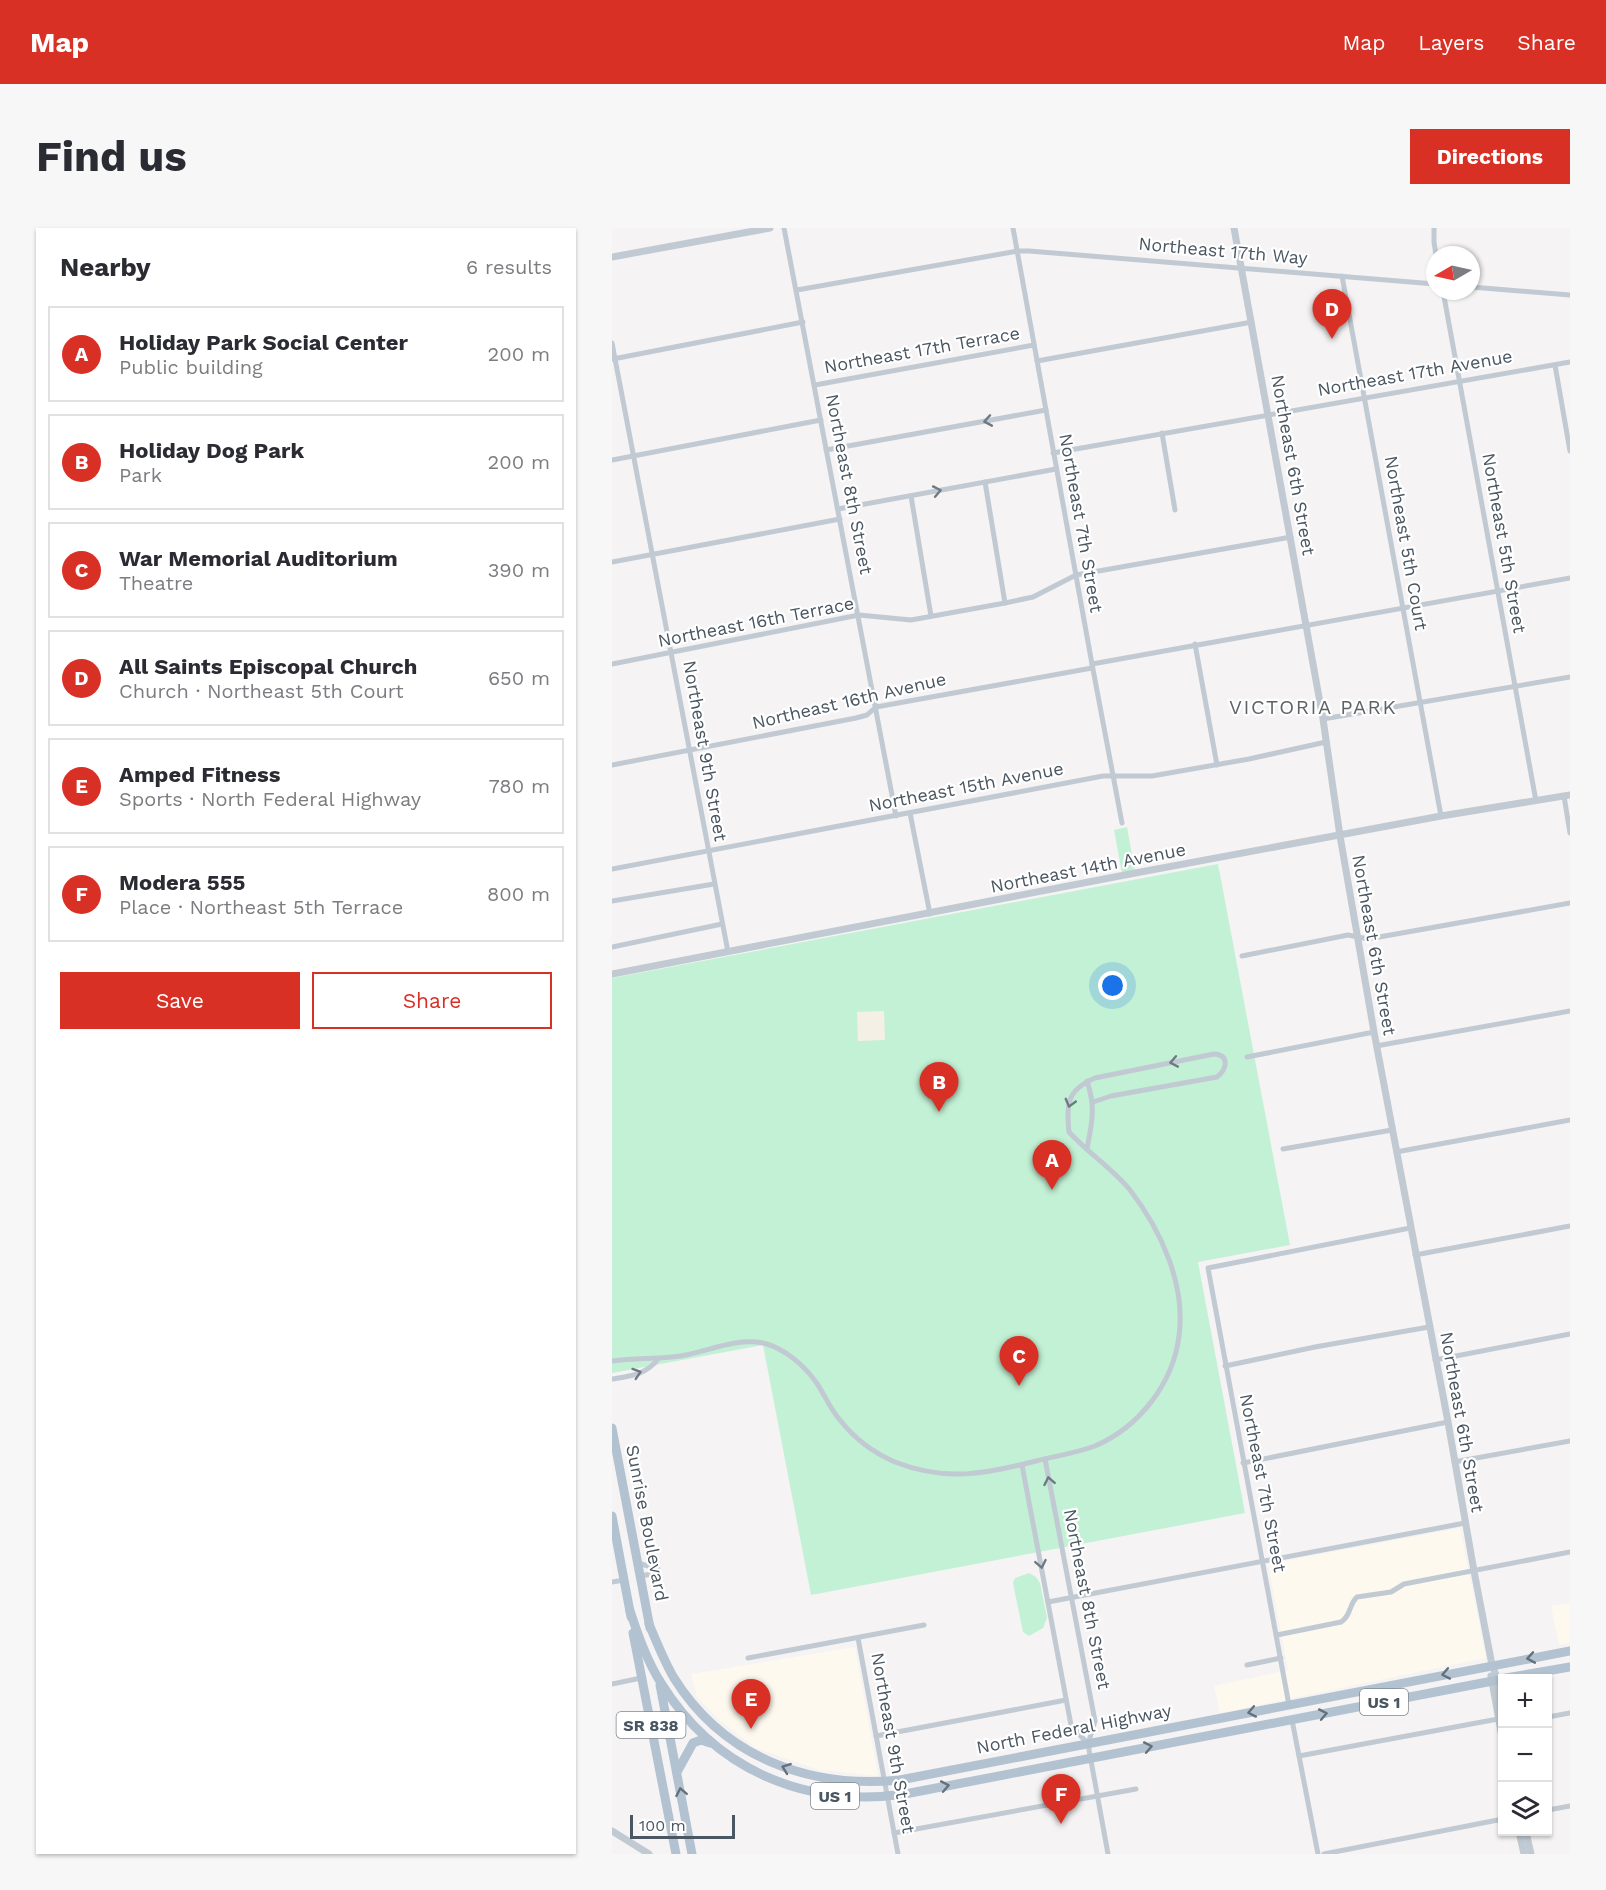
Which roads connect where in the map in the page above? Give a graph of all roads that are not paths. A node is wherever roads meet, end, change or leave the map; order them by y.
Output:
1 (770, 228) edge
2 (784, 228) edge
3 (1013, 228) edge
4 (1234, 228) edge
5 (1434, 228) edge
6 (1435, 246) edge
7 (1018, 251) junction
8 (612, 257) edge
9 (1242, 268) junction
10 (1342, 276) junction
11 (1426, 283) edge
12 (1480, 288) edge
13 (797, 290) junction
14 (1570, 295) edge
15 (1445, 300) edge
16 (802, 322) junction
17 (1252, 322) junction
18 (612, 343) edge
19 (1034, 345) junction
20 (613, 359) edge
21 (1037, 361) junction
22 (1570, 362) edge
23 (1555, 365) junction
24 (1460, 380) junction
25 (814, 385) junction
26 (1365, 398) junction
27 (1046, 410) junction
28 (1268, 414) junction
29 (821, 420) junction
30 (1162, 433) junction
31 (826, 450) junction
32 (1570, 452) edge
33 (1053, 453) junction
34 (634, 456) junction
35 (612, 460) edge
36 (1056, 469) junction
37 (985, 482) junction
38 (911, 496) junction
39 (838, 509) junction
40 (1175, 510) dead end
41 (840, 519) junction
42 (1291, 537) junction
43 (653, 555) junction
44 (612, 562) edge
45 (1076, 575) junction
46 (1570, 578) edge
47 (1498, 591) junction
48 (1005, 603) junction
49 (1402, 608) junction
50 (859, 615) junction
51 (931, 616) junction
52 (1306, 624) junction
53 (1195, 644) junction
54 (671, 653) junction
55 (612, 664) edge
56 (1092, 666) junction
57 (1570, 677) edge
58 (1515, 686) junction
59 (1420, 702) junction
60 (876, 706) junction
61 (1323, 719) junction
62 (1326, 742) junction
63 (690, 751) junction
64 (612, 765) edge
65 (1217, 765) junction
66 (1113, 777) junction
67 (1567, 795) edge
68 (1536, 801) junction
69 (910, 813) junction
70 (896, 816) junction
71 (1441, 816) junction
72 (1122, 823) dead end
73 (1570, 833) edge
74 (1340, 836) junction
75 (708, 851) junction
76 (612, 869) edge
77 (714, 884) junction
78 (612, 900) edge
79 (1570, 903) edge
80 (930, 914) junction
81 (722, 924) junction
82 (1358, 938) junction
83 (612, 946) edge
84 (728, 952) junction
85 (1242, 956) dead end
86 (612, 974) edge
87 (1570, 1011) edge
88 (1374, 1032) junction
89 (1376, 1046) junction
90 (1247, 1057) dead end
91 (1087, 1081) junction
92 (1093, 1102) junction
93 (1570, 1120) edge
94 (1392, 1130) junction
95 (1090, 1133) junction
96 (1075, 1139) junction
97 (1087, 1149) junction
98 (1283, 1149) dead end
99 (1396, 1152) junction
100 (1570, 1226) edge
101 (1410, 1228) junction
102 (1415, 1255) junction
103 (1429, 1326) junction
104 (1570, 1334) edge
105 (658, 1359) junction
106 (1435, 1360) junction
107 (612, 1361) edge
108 (1225, 1366) junction
109 (612, 1379) edge
110 (1448, 1422) junction
111 (612, 1428) edge
112 (1570, 1441) edge
113 (1045, 1459) junction
114 (1454, 1462) junction
115 (1243, 1463) junction
116 (1022, 1465) junction
117 (612, 1473) edge
118 (622, 1479) junction
119 (612, 1516) edge
120 (1465, 1523) junction
121 (1570, 1552) edge
122 (1263, 1560) junction
123 (638, 1563) junction
124 (1474, 1571) junction
125 (640, 1576) junction
126 (624, 1580) junction
127 (612, 1582) edge
128 (1072, 1597) junction
129 (1048, 1602) junction
130 (630, 1611) junction
131 (649, 1624) junction
132 (924, 1625) dead end
133 (1277, 1635) junction
134 (858, 1638) junction
135 (1570, 1651) edge
136 (748, 1658) dead end
137 (1281, 1658) junction
138 (1247, 1665) dead end
139 (1492, 1665) junction
140 (1570, 1667) edge
141 (1532, 1674) edge
142 (641, 1678) junction
143 (1498, 1678) edge
144 (1498, 1680) edge
145 (659, 1681) junction
146 (612, 1684) edge
147 (1066, 1700) junction
148 (1309, 1701) junction
149 (1289, 1705) junction
150 (1570, 1713) edge
151 (1552, 1717) edge
152 (1498, 1719) edge
153 (1292, 1720) junction
154 (1266, 1725) junction
155 (876, 1736) junction
156 (714, 1744) junction
157 (1088, 1744) junction
158 (1299, 1756) junction
159 (1091, 1758) junction
160 (676, 1772) junction
161 (885, 1781) junction
162 (1136, 1789) dead end
163 (887, 1796) junction
164 (1097, 1796) junction
165 (1570, 1806) edge
166 (1552, 1809) edge
167 (1498, 1820) edge
168 (612, 1831) edge
169 (894, 1833) junction
170 (1520, 1836) edge
171 (1527, 1836) edge
172 (649, 1854) edge
173 (676, 1854) edge
174 (692, 1854) edge
175 (898, 1854) edge
176 (1108, 1854) edge
177 (1318, 1854) edge
178 (1324, 1854) edge
179 (1524, 1854) edge
180 (1531, 1854) edge

1 - 8 street
2 - 13 street, Northeast 8th Street
3 - 7 street, Northeast 7th Street
4 - 9 street, Northeast 6th Street
5 - 6 street
7 - 9 street, Northeast 17th Way
7 - 13 street, Northeast 17th Way
7 - 19 street, Northeast 7th Street
9 - 10 street, Northeast 17th Way
9 - 17 street, Northeast 6th Street
10 - 11 street, Northeast 17th Way
10 - 26 street, Northeast 5th Court
12 - 14 street
13 - 16 street, Northeast 8th Street
15 - 24 street, Northeast 5th Street
16 - 20 street
16 - 25 street, Northeast 8th Street
17 - 21 street, Northeast 17th Terrace
17 - 28 street, Northeast 6th Street
18 - 20 street, Northeast 9th Street
19 - 21 street, Northeast 7th Street
19 - 25 street, Northeast 17th Terrace
20 - 34 street, Northeast 9th Street
21 - 27 street, Northeast 7th Street
22 - 23 street, Northeast 17th Avenue
23 - 24 street, Northeast 17th Avenue
23 - 32 street
24 - 26 street, Northeast 17th Avenue
24 - 47 street, Northeast 5th Street
25 - 29 street, Northeast 8th Street
26 - 28 street, Northeast 17th Avenue
26 - 49 street, Northeast 5th Court
27 -> 31 street
27 - 33 street, Northeast 7th Street
28 - 30 street, Northeast 17th Avenue
28 - 42 street, Northeast 6th Street
29 - 31 street, Northeast 8th Street
29 - 34 street
30 - 33 street, Northeast 17th Avenue
30 - 40 street
31 - 39 street, Northeast 8th Street
33 - 36 street, Northeast 7th Street
34 - 35 street
34 - 43 street, Northeast 9th Street
36 - 37 street
36 - 45 street, Northeast 7th Street
38 -> 37 street
37 - 48 street
38 - 39 street
38 - 51 street
39 - 41 street, Northeast 8th Street
41 - 43 street
41 - 50 street, Northeast 8th Street
42 - 45 street, Northeast 16th Terrace
42 - 52 street, Northeast 6th Street
43 - 44 street
43 - 54 street, Northeast 9th Street
45 - 48 street, Northeast 16th Terrace
45 - 56 street, Northeast 7th Street
46 - 47 street, Northeast 16th Avenue
47 - 49 street, Northeast 16th Avenue
47 - 58 street, Northeast 5th Street
48 - 51 street, Northeast 16th Terrace
49 - 52 street, Northeast 16th Avenue
49 - 59 street, Northeast 5th Court
50 - 51 street, Northeast 16th Terrace
50 - 54 street, Northeast 16th Terrace
50 - 60 street, Northeast 8th Street
52 - 53 street, Northeast 16th Avenue
52 - 61 street, Northeast 6th Street
53 - 56 street, Northeast 16th Avenue
53 - 65 street
54 - 55 street, Northeast 16th Terrace
54 - 63 street, Northeast 9th Street
56 - 60 street, Northeast 16th Avenue
56 - 66 street, Northeast 7th Street
57 - 58 street
58 - 59 street
58 - 68 street, Northeast 5th Street
59 - 61 street
59 - 71 street, Northeast 5th Court
60 - 63 street, Northeast 16th Avenue
60 - 70 street, Northeast 8th Street
61 - 62 street, Northeast 6th Street
62 - 65 street, Northeast 15th Avenue
62 - 74 street, Northeast 6th Street
63 - 64 street, Northeast 16th Avenue
63 - 75 street, Northeast 9th Street
65 - 66 street, Northeast 15th Avenue
66 - 69 street, Northeast 15th Avenue
66 - 72 street, Northeast 7th Street
67 - 68 street, Northeast 14th Avenue
67 - 73 street
68 - 71 street, Northeast 14th Avenue
69 - 70 street, Northeast 15th Avenue
69 - 80 street
70 - 75 street, Northeast 15th Avenue
71 - 74 street, Northeast 14th Avenue
74 - 80 street, Northeast 14th Avenue
74 - 82 street, Northeast 6th Street
75 - 76 street, Northeast 15th Avenue
75 - 77 street, Northeast 9th Street
77 - 78 street
77 - 81 street, Northeast 9th Street
79 - 82 street
80 - 84 street, Northeast 14th Avenue
81 - 83 street
81 - 84 street, Northeast 9th Street
82 - 85 street
82 - 88 street, Northeast 6th Street
84 - 86 street, Northeast 14th Avenue
87 - 89 street
88 - 89 street, Northeast 6th Street
88 - 90 street
89 - 94 street, Northeast 6th Street
91 - 92 street
92 -> 91 street
91 -> 96 street
92 - 95 street
93 - 99 street
94 - 98 street
94 - 99 street, Northeast 6th Street
95 - 96 street
95 - 97 street
96 - 97 street
97 - 113 street
99 - 101 street, Northeast 6th Street
100 - 102 street
101 - 102 street, Northeast 6th Street
101 - 108 street, Northeast 7th Street
102 - 103 street, Northeast 6th Street
103 - 106 street, Northeast 6th Street
103 - 108 street
104 - 106 street
105 - 107 street
109 -> 105 street
105 - 116 street
106 - 110 street, Northeast 6th Street
108 - 115 street, Northeast 7th Street
110 - 114 street, Northeast 6th Street
110 - 115 street
111 - 118 main road, Sunrise Boulevard / US 1
112 - 114 street
113 - 116 street
128 -> 113 street, Northeast 8th Street
114 - 120 street, Northeast 6th Street
115 - 122 street, Northeast 7th Street
116 -> 129 street, Northeast 8th Street
117 - 118 main road
118 - 123 main road, Sunrise Boulevard / US 1
119 - 126 main road, Sunrise Boulevard
120 - 122 street
120 - 124 street, Northeast 6th Street
121 - 124 street
122 - 128 street
122 - 133 street, Northeast 7th Street
123 - 125 main road, Sunrise Boulevard / US 1
123 - 125 street
124 - 133 street
124 - 139 street, Northeast 6th Street
125 - 131 main road, Sunrise Boulevard / US 1
126 - 127 street
126 - 130 main road, Sunrise Boulevard
128 - 129 street
128 - 157 street, Northeast 8th Street
129 - 147 street, Northeast 8th Street
130 - 142 main road, SR 838
130 - 145 main road
131 - 145 main road, SR 838
161 -> 131 main road, North Federal Highway / US 1
132 - 134 street
133 - 137 street, Northeast 7th Street
134 - 136 street
134 - 155 street, Northeast 9th Street
135 -> 139 main road, North Federal Highway / US 1
137 - 138 street
137 - 149 street, Northeast 7th Street
139 - 143 street, Northeast 6th Street
139 -> 148 main road, North Federal Highway / US 1
140 - 141 main road, North Federal Highway / US 1
142 - 146 street
142 - 173 main road, SR 838
153 -> 144 main road, North Federal Highway / US 1
145 - 156 main road, North Federal Highway / US 1
145 - 160 main road, SR 838
147 - 155 street
147 - 157 street, Northeast 8th Street
148 - 149 main road, North Federal Highway / US 1
148 - 153 main road
149 - 154 main road
149 -> 157 main road, North Federal Highway / US 1
150 - 151 street
152 - 158 street
153 - 154 main road, North Federal Highway / US 1
153 - 158 street
159 -> 154 main road, North Federal Highway / US 1
155 - 161 street, Northeast 9th Street
156 - 160 main road
156 - 163 main road, North Federal Highway / US 1
157 - 159 street, Northeast 8th Street
157 - 161 main road, North Federal Highway / US 1
158 - 177 street
163 -> 159 main road, North Federal Highway / US 1
159 - 164 street, Northeast 8th Street
174 -> 160 main road, SR 838
161 - 163 street, Northeast 9th Street
162 - 164 street
163 - 169 street, Northeast 9th Street
164 - 169 street
164 - 176 street, Northeast 8th Street
165 - 166 street
167 - 178 street
168 - 172 street
169 - 175 street, Northeast 9th Street
170 - 179 street
171 - 180 street

